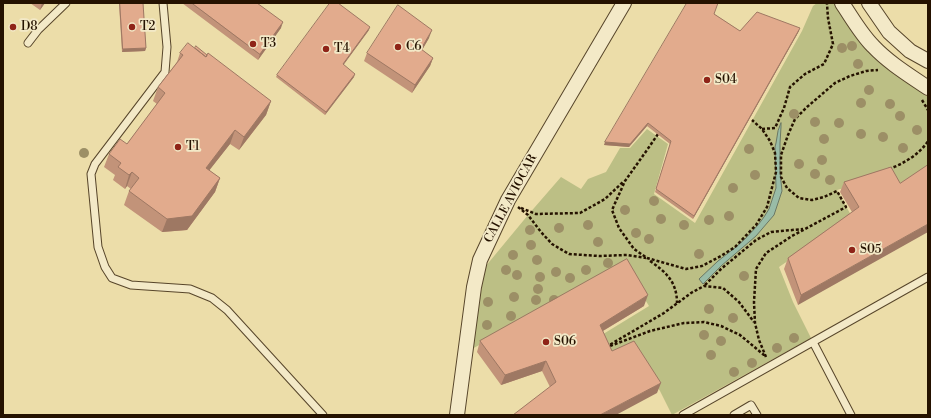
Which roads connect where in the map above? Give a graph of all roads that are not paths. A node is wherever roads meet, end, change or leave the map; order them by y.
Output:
1 (66, 3) edge
2 (163, 3) edge
3 (624, 3) edge
4 (842, 3) edge
5 (868, 3) edge
6 (28, 43) dead end
7 (928, 61) edge
8 (925, 93) edge
9 (928, 277) edge
10 (813, 342) junction
11 (323, 415) edge
12 (457, 415) edge
13 (684, 415) edge
14 (734, 415) edge
15 (757, 415) edge
16 (851, 415) edge

1 - 6 lane
2 - 11 lane
3 - 12 street, CALLE AVIOCAR
4 - 8 street
5 - 7 street
9 - 10 lane
10 - 13 lane
10 - 16 lane
14 - 15 lane

